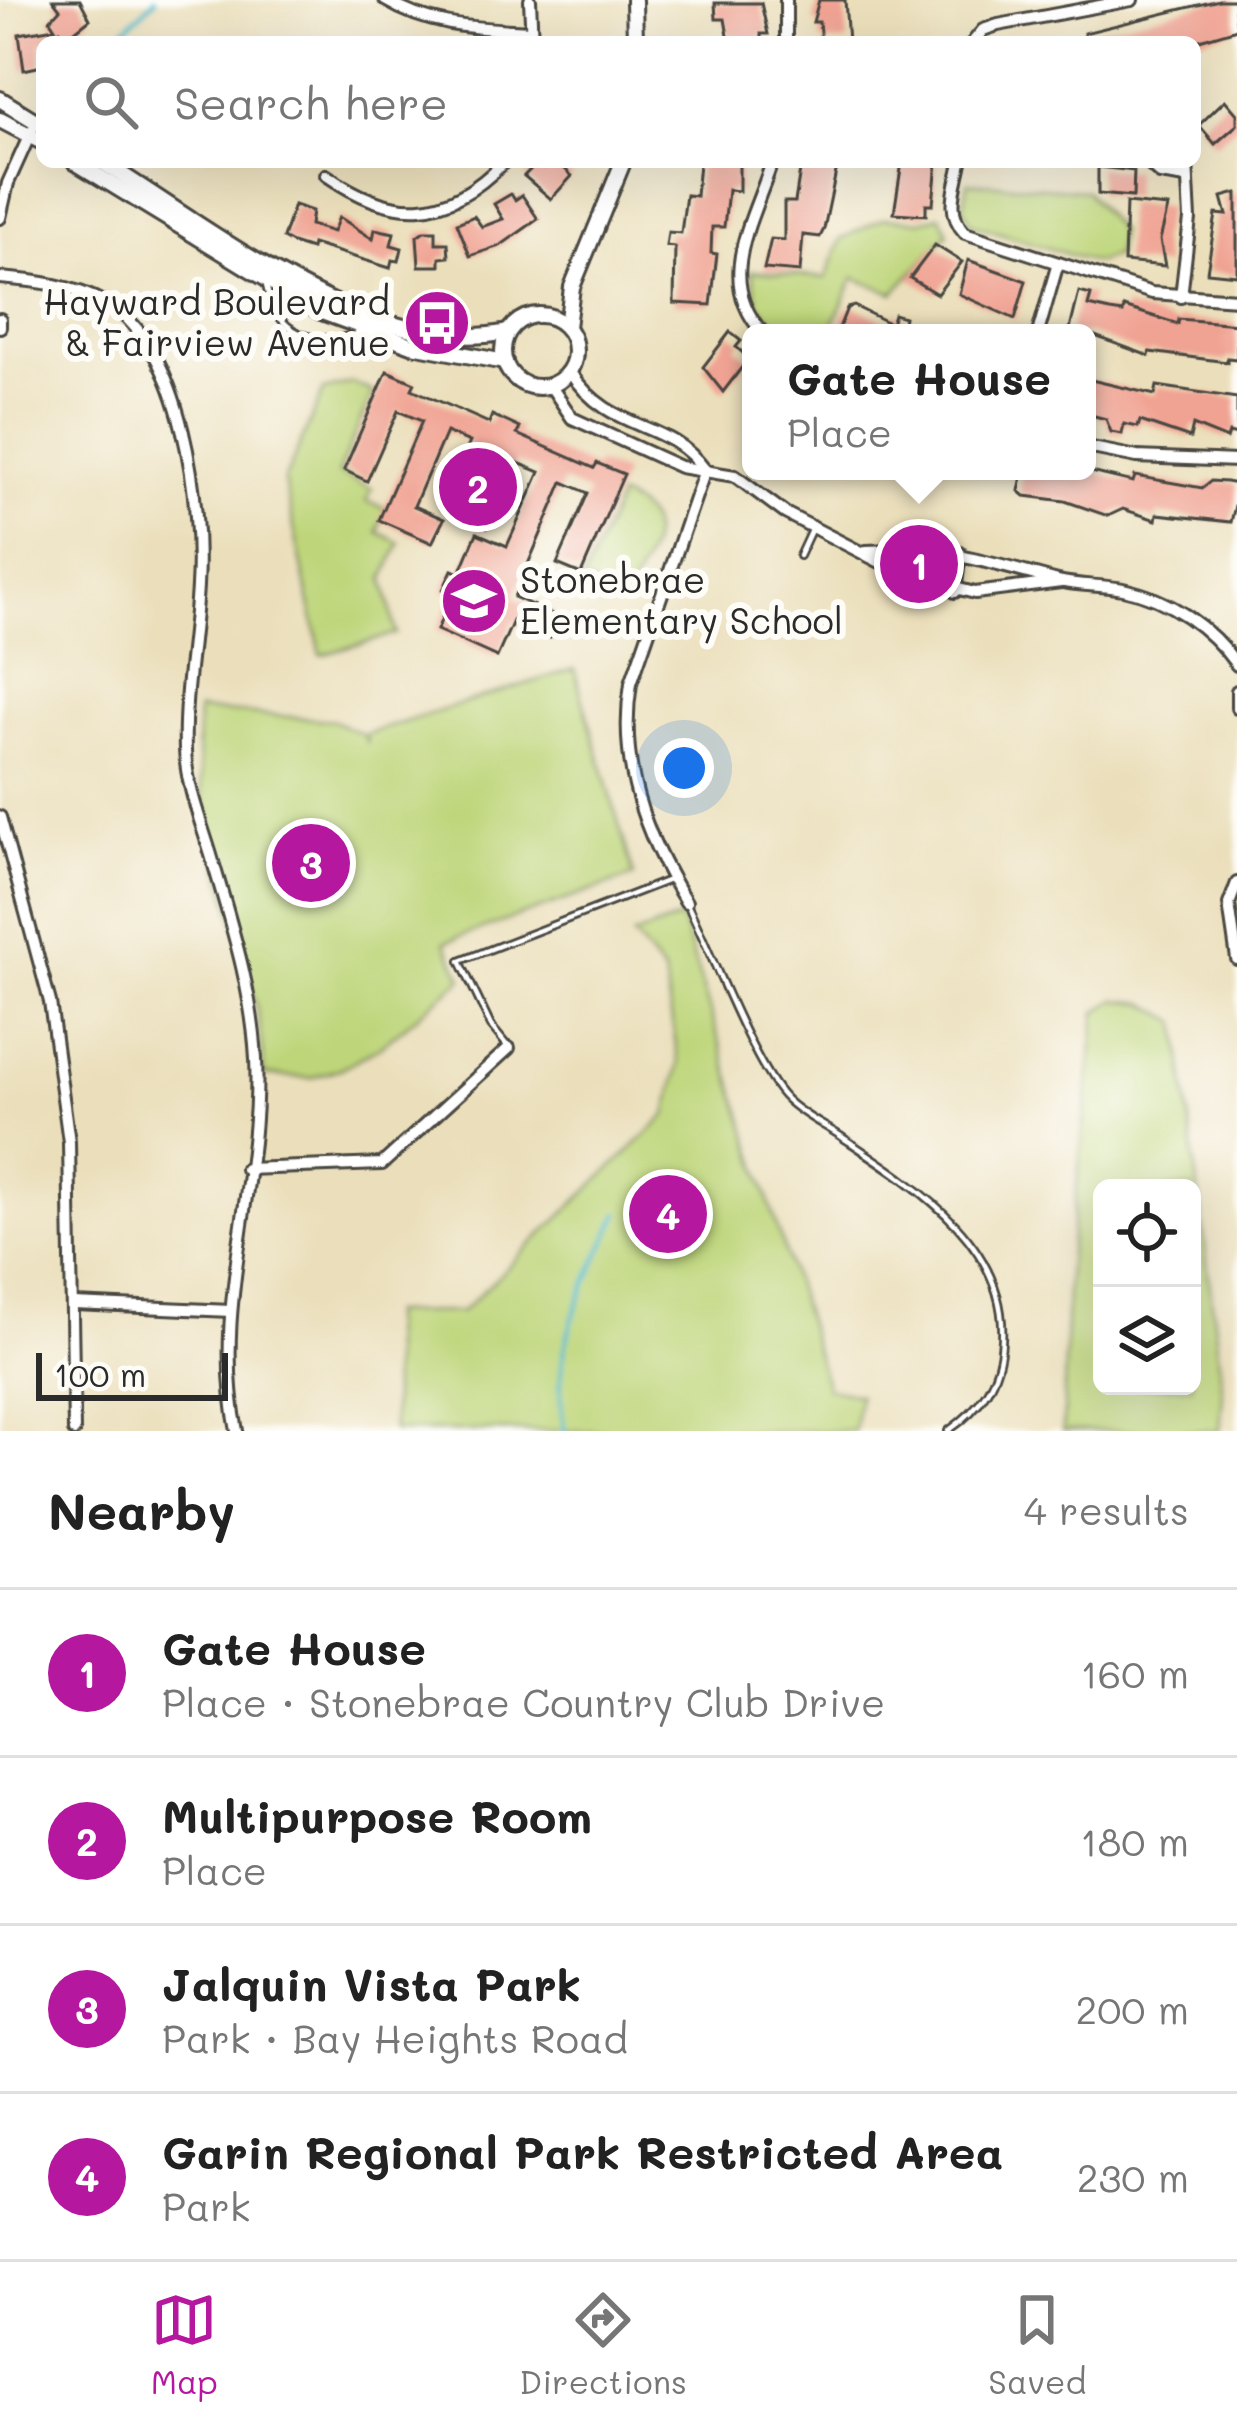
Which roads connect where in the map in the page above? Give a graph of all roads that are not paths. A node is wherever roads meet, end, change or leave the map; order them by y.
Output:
1 (385, 0) edge
2 (530, 0) edge
3 (634, 0) edge
4 (786, 0) edge
5 (1132, 0) edge
6 (524, 36) edge
7 (532, 36) edge
8 (635, 36) edge
9 (786, 36) edge
10 (978, 36) edge
11 (0, 99) edge
12 (0, 120) edge
13 (36, 129) edge
14 (36, 130) edge
15 (36, 136) edge
16 (85, 168) edge
17 (112, 168) edge
18 (497, 168) edge
19 (620, 168) edge
20 (770, 168) edge
21 (961, 168) edge
22 (1154, 168) edge
23 (1187, 168) edge
24 (326, 175) dead end
25 (1186, 178) junction
26 (0, 218) edge
27 (1058, 263) junction
28 (0, 278) edge
29 (265, 279) junction
30 (572, 287) junction
31 (1181, 297) junction
32 (1237, 299) edge
33 (543, 315) junction
34 (756, 324) edge
35 (1041, 324) edge
36 (567, 327) junction
37 (364, 332) junction
38 (508, 332) junction
39 (505, 362) junction
40 (569, 371) junction
41 (550, 385) junction
42 (1096, 449) edge
43 (1237, 461) edge
44 (705, 470) junction
45 (812, 528) junction
46 (866, 551) junction
47 (960, 553) junction
48 (799, 556) dead end
49 (1061, 582) junction
50 (955, 592) junction
51 (1237, 665) edge
52 (1237, 691) edge
53 (1237, 708) edge
54 (0, 818) edge
55 (673, 879) junction
56 (1237, 884) edge
57 (686, 902) joint
58 (1237, 959) edge
59 (509, 1048) joint
60 (246, 1169) junction
61 (74, 1304) junction
62 (231, 1311) junction
63 (74, 1431) edge
64 (238, 1431) edge
65 (948, 1431) edge

1 - 6 street
2 - 7 street
3 - 8 main road
4 - 9 street
5 - 10 street
11 - 13 main road
12 - 14 main road
15 - 26 street
16 - 29 main road
17 - 38 main road
18 - 24 street
19 - 30 main road
20 - 34 street
21 - 27 street
22 - 25 street
23 - 25 street
25 - 31 street
27 - 31 street
27 - 35 street
28 - 60 street
29 - 37 main road
29 - 37 lane
30 - 33 main road
30 - 36 main road
31 - 32 street
33 - 36 main road
33 - 38 main road
36 - 40 main road
37 - 39 main road
38 - 39 main road
39 - 41 main road
40 - 41 main road
40 - 44 street
41 - 44 street
42 - 43 street
44 - 45 street
44 - 55 street
45 - 46 street
45 - 48 lane
46 - 47 street
46 - 50 street
47 - 49 street
47 - 50 street
49 - 50 street
49 - 51 street
52 - 53 street
54 - 61 street
55 - 57 street
55 - 59 lane
56 - 58 street
57 - 65 lane
59 - 60 street
60 - 62 street
61 - 62 street
61 - 63 street
62 - 64 street

